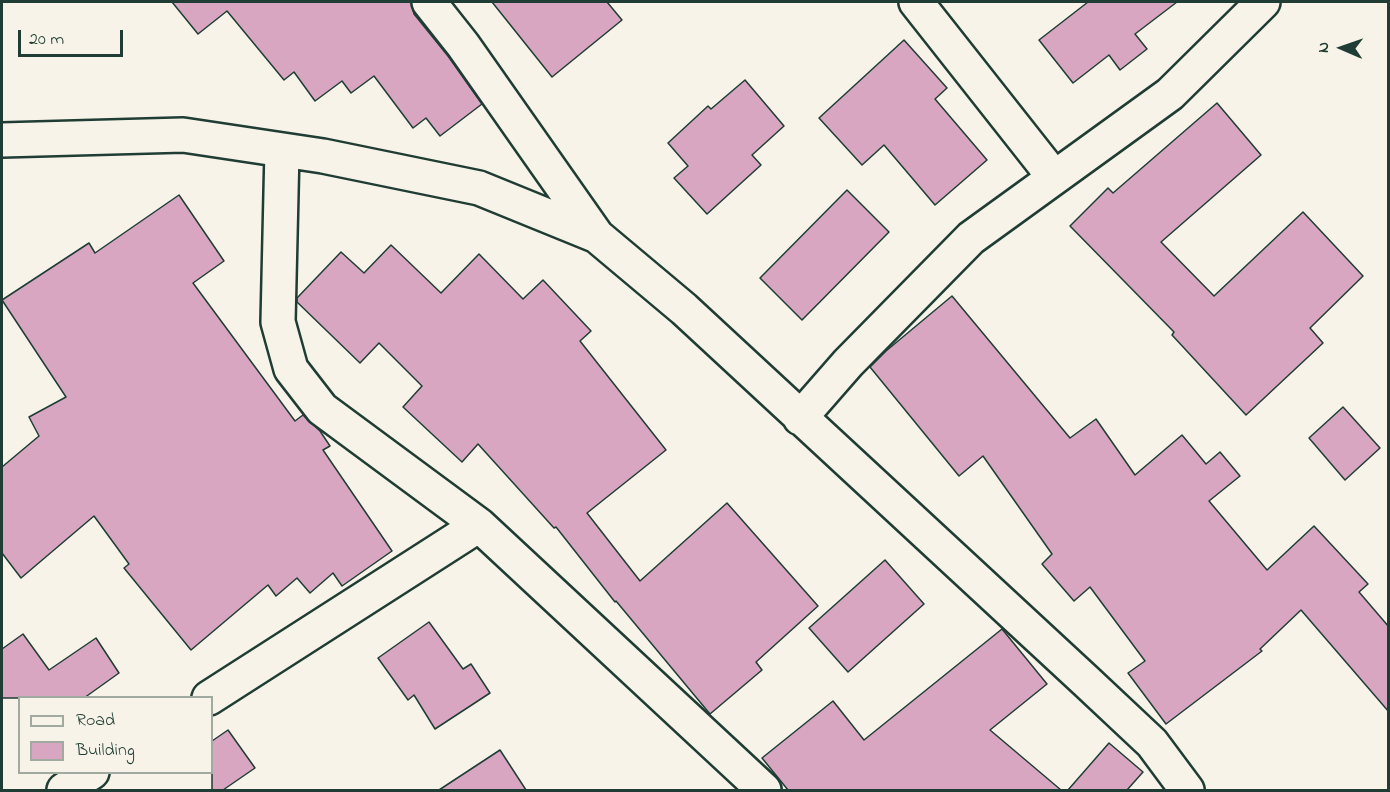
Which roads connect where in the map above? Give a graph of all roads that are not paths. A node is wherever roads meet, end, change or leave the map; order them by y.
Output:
1 (429, 2) edge
2 (916, 2) edge
3 (1263, 2) edge
4 (2, 140) edge
5 (282, 150) junction
6 (1054, 177) junction
7 (597, 236) junction
8 (800, 418) junction
9 (479, 525) junction
10 (213, 696) edge
11 (89, 774) edge
12 (64, 790) edge
13 (764, 790) edge
14 (1187, 790) edge

1 - 7 street
2 - 6 street
3 - 6 street
4 - 5 street
5 - 7 street
5 - 9 street
6 - 8 street
7 - 8 street
8 - 14 street
9 - 10 street
9 - 13 street
11 - 12 street

